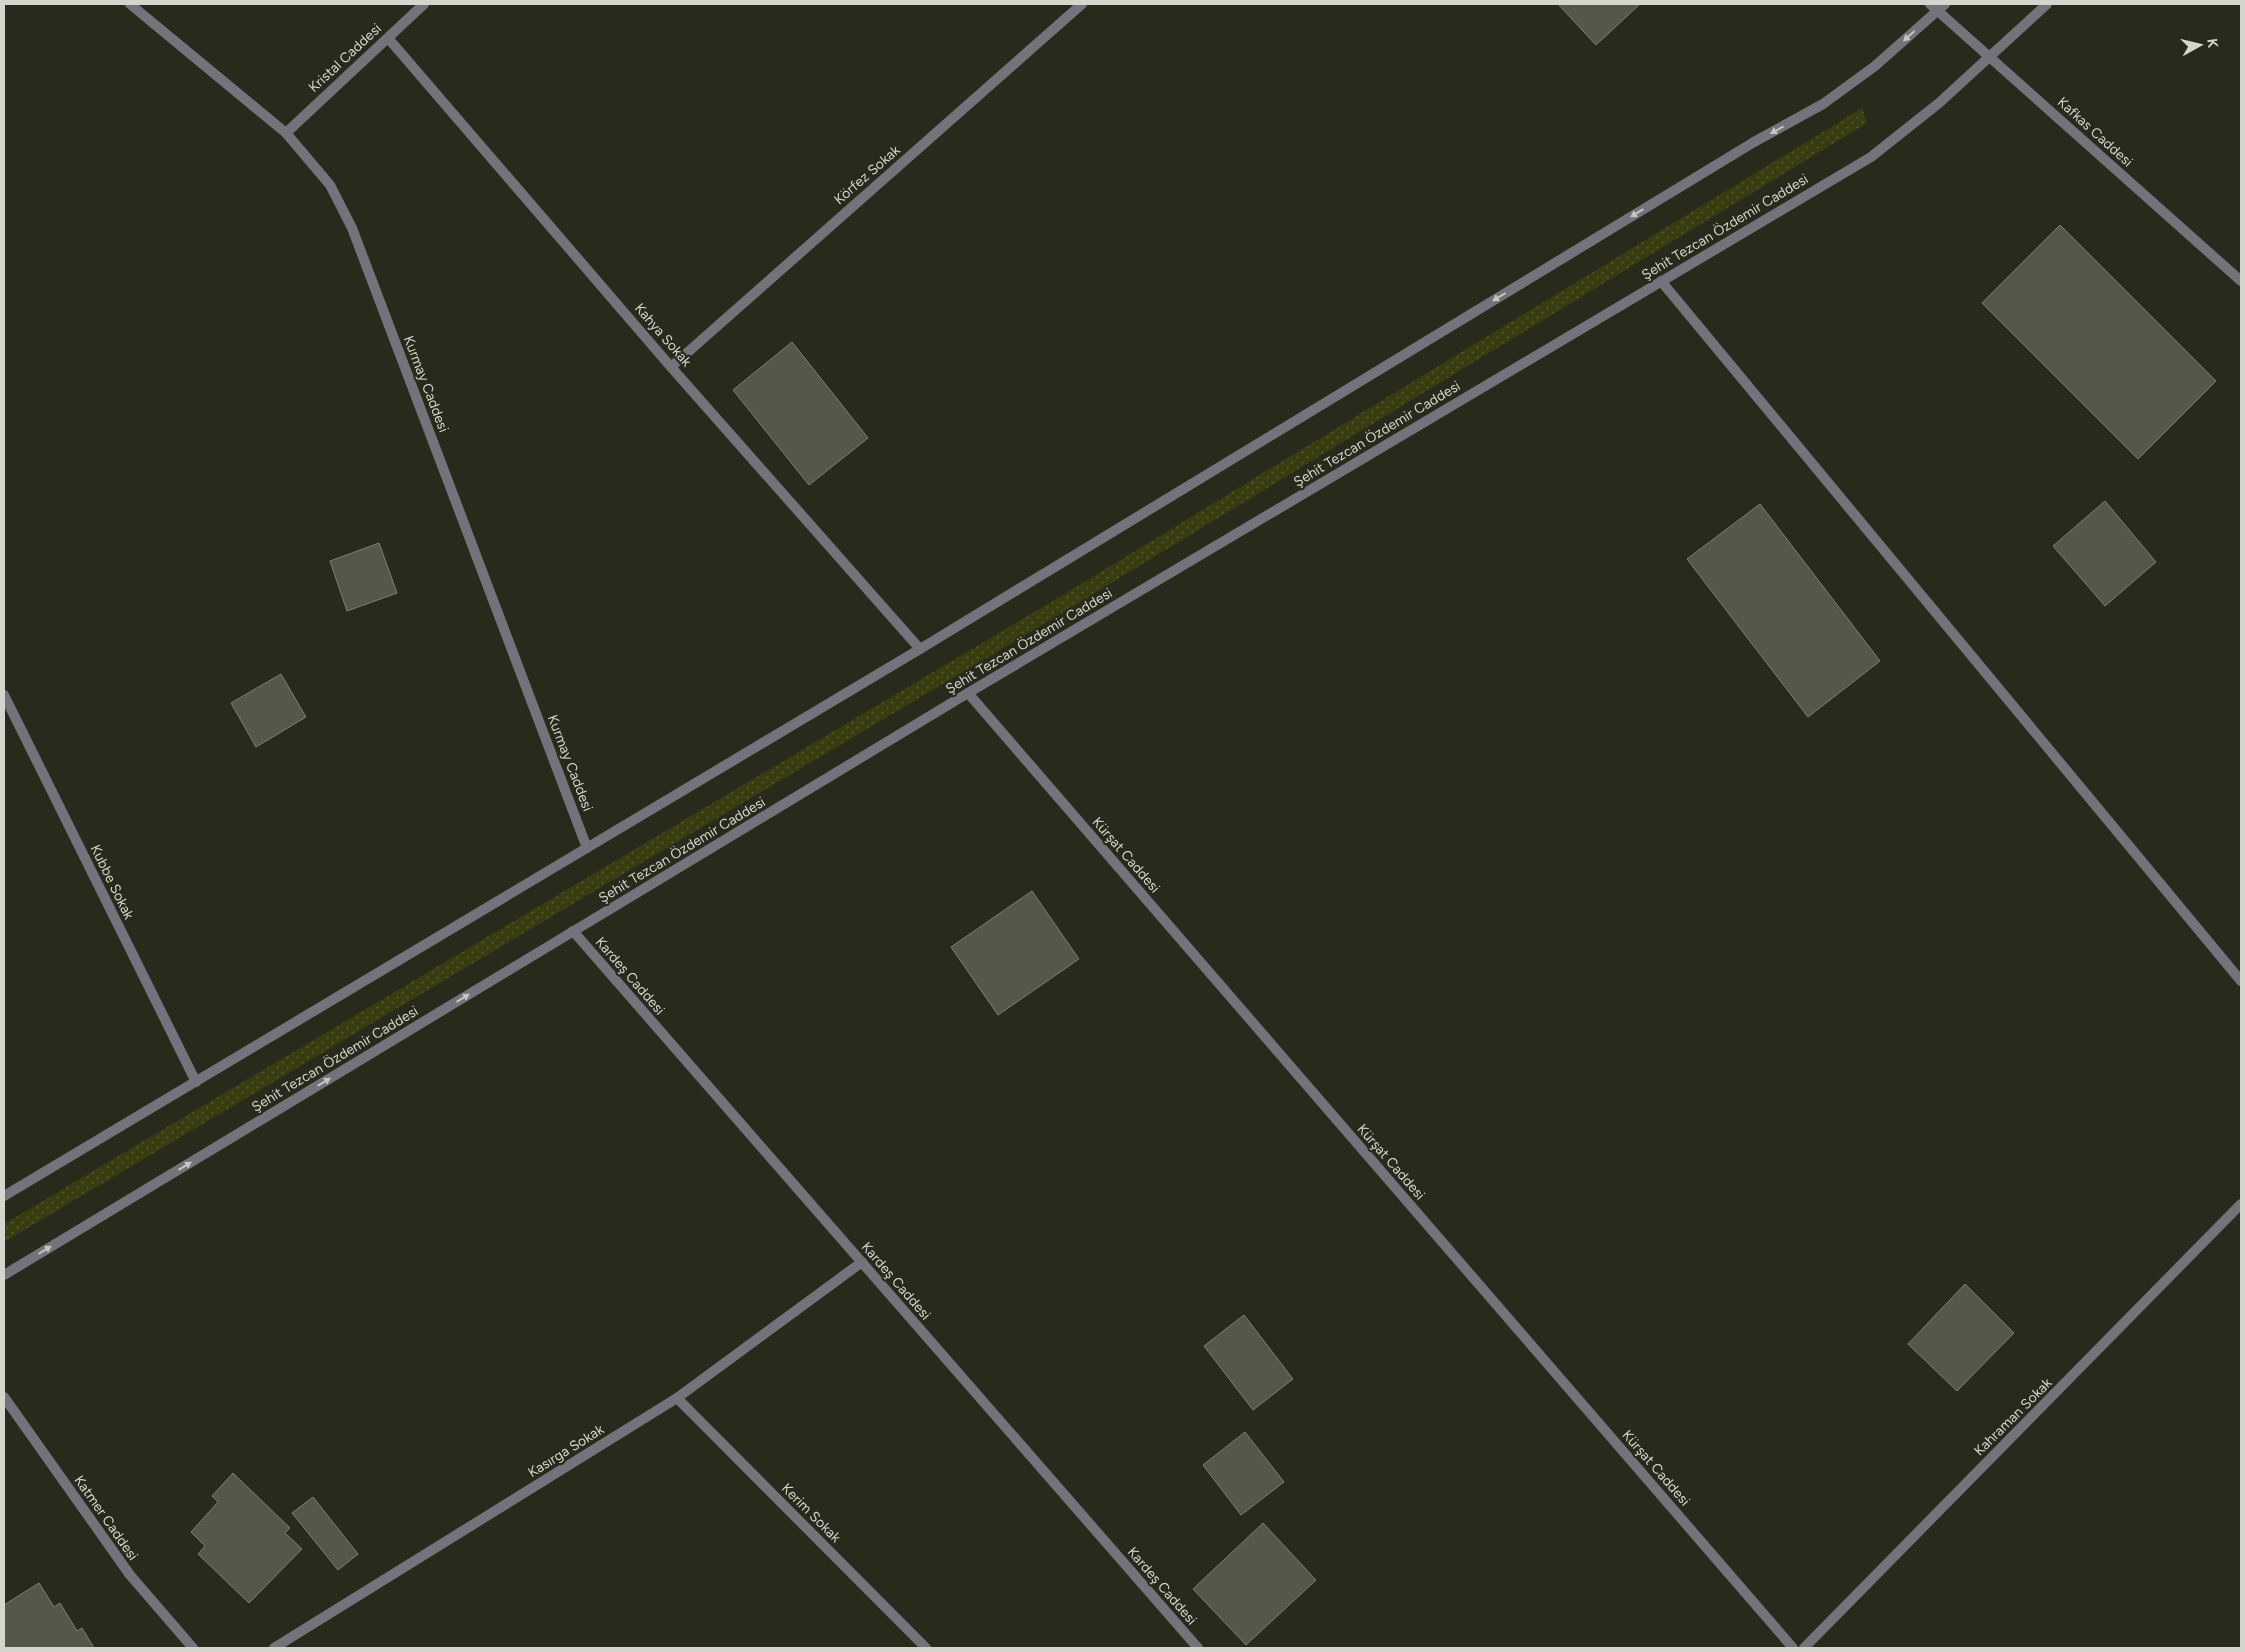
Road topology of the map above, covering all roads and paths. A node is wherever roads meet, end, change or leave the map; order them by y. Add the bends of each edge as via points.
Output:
1 (130, 4) edge
2 (424, 4) edge
3 (1082, 4) edge
4 (2047, 4) edge
5 (1938, 6) edge
6 (388, 38) junction
7 (1990, 57) junction
8 (286, 133) junction
9 (2241, 281) edge
10 (1662, 282) junction
11 (671, 366) junction
12 (920, 649) junction
13 (968, 693) junction
14 (4, 695) edge
15 (587, 848) junction
16 (574, 931) junction
17 (2241, 982) edge
18 (196, 1082) junction
19 (4, 1196) edge
20 (2241, 1204) edge
21 (862, 1262) junction
22 (4, 1275) edge
23 (4, 1397) edge
24 (677, 1398) junction
25 (193, 1648) edge
26 (274, 1648) edge
27 (926, 1648) edge
28 (1198, 1648) edge
29 (1793, 1648) edge
30 (1804, 1648) edge

1 - 8 street, Kurmay Caddesi
2 - 6 street, Kristal Caddesi
3 - 11 street, Körfez Sokak
4 - 7 street, Şehit Tezcan Özdemir Caddesi
5 - 7 street, Kafkas Caddesi
5 -> 12 street via 1875,66 1823,104 1754,142
6 - 8 street, Kristal Caddesi
6 - 11 street, Kahya Sokak
7 - 9 street, Kafkas Caddesi
7 - 10 street, Şehit Tezcan Özdemir Caddesi via 1871,157
8 - 15 street, Kurmay Caddesi via 330,185 352,228
10 - 13 street, Şehit Tezcan Özdemir Caddesi
10 - 17 street
11 - 12 street, Kahya Sokak
12 - 15 street
13 - 16 street, Şehit Tezcan Özdemir Caddesi
13 - 29 street, Kürşat Caddesi
14 - 18 street, Kubbe Sokak
15 - 18 street
16 - 21 street, Kardeş Caddesi
22 -> 16 street, Şehit Tezcan Özdemir Caddesi
18 - 19 street
20 - 30 street, Kahraman Sokak
21 - 24 street, Kasırga Sokak
21 - 28 street, Kardeş Caddesi
23 - 25 street, Katmer Caddesi via 130,1574
24 - 26 street, Kasırga Sokak
24 - 27 street, Kerim Sokak

